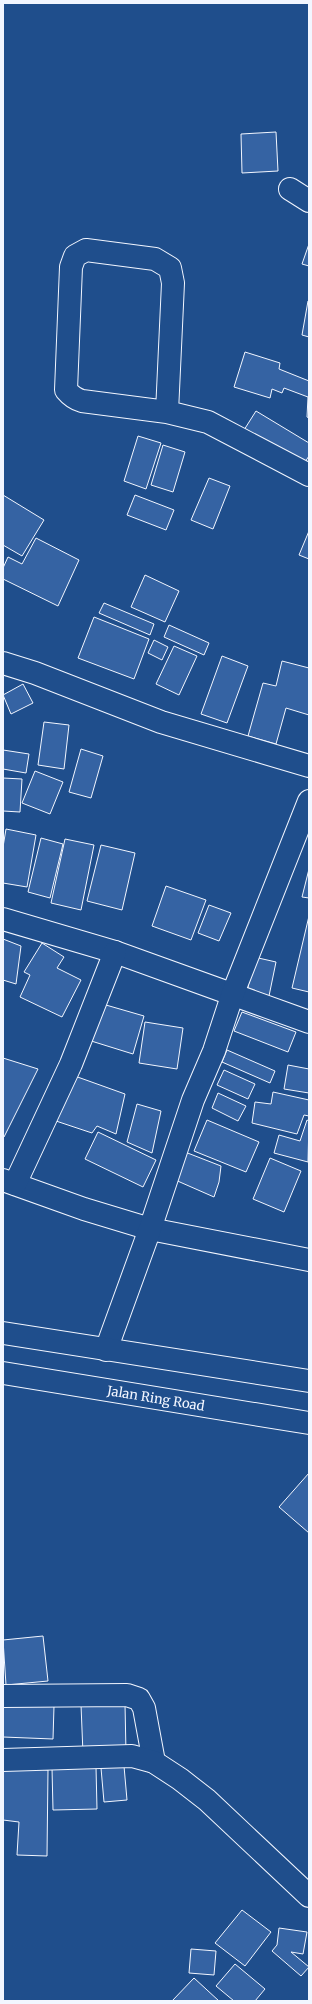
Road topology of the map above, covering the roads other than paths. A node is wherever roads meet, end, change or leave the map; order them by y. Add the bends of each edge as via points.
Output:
1 (290, 189) dead end
2 (309, 201) edge
3 (167, 412) junction
4 (309, 475) edge
5 (3, 663) edge
6 (309, 766) edge
7 (309, 800) edge
8 (3, 919) edge
9 (115, 952) junction
10 (233, 994) junction
11 (309, 1022) edge
12 (9, 1182) edge
13 (150, 1229) junction
14 (309, 1260) edge
15 (3, 1333) edge
16 (106, 1350) junction
17 (3, 1373) edge
18 (309, 1381) edge
19 (309, 1424) edge
20 (3, 1696) edge
21 (3, 1760) edge
22 (154, 1762) junction
23 (309, 1896) edge

1 - 2 main road
3 - 3 main road via 173,283 170,268 155,259 86,250 75,256 71,267 66,390 75,399
3 - 4 main road via 208,422
5 - 6 main road via 161,722
7 - 10 main road
8 - 9 main road
9 - 10 main road
9 - 12 main road via 71,1064
10 - 11 main road
10 - 13 main road via 214,1051 193,1100
12 - 13 main road
13 - 14 main road
13 - 16 main road
15 - 16 main road
16 - 18 main road
17 - 19 main road, Jalan Ring Road
20 - 22 main road via 127,1695 138,1699 144,1708
21 - 22 main road via 132,1756
22 - 23 main road via 207,1800

